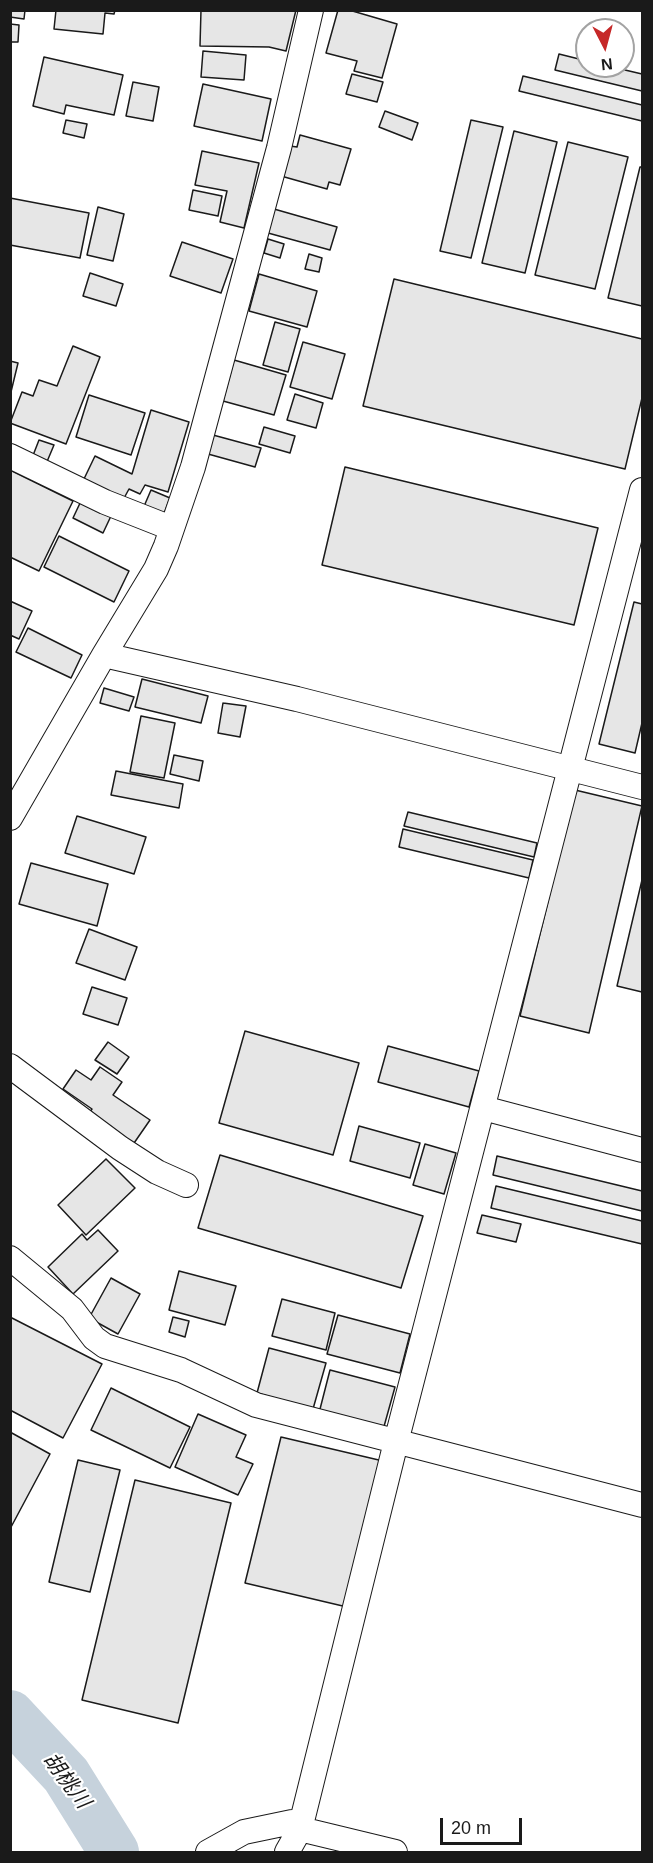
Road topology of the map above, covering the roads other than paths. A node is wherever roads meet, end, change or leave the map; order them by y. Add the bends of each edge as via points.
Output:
1 (311, 10) edge
2 (10, 456) edge
3 (642, 490) edge
4 (171, 528) junction
5 (104, 654) junction
6 (572, 769) junction
7 (642, 787) edge
8 (10, 818) edge
9 (10, 1066) edge
10 (483, 1108) junction
11 (642, 1150) edge
12 (186, 1185) dead end
13 (10, 1258) edge
14 (396, 1442) junction
15 (642, 1505) edge
16 (300, 1829) junction
17 (208, 1852) edge
18 (287, 1852) edge
19 (395, 1852) edge

1 - 4 street via 279,148 199,444
2 - 4 street via 105,502
3 - 6 street
4 - 5 street via 156,569
5 - 6 street
5 - 8 street
6 - 7 street
6 - 10 street
9 - 12 street via 120,1148
10 - 11 street
10 - 14 street
13 - 14 street via 72,1309 105,1346 181,1370 255,1405
14 - 15 street
14 - 16 street
16 - 17 street via 292,1822 244,1832
16 - 18 street
16 - 19 street

